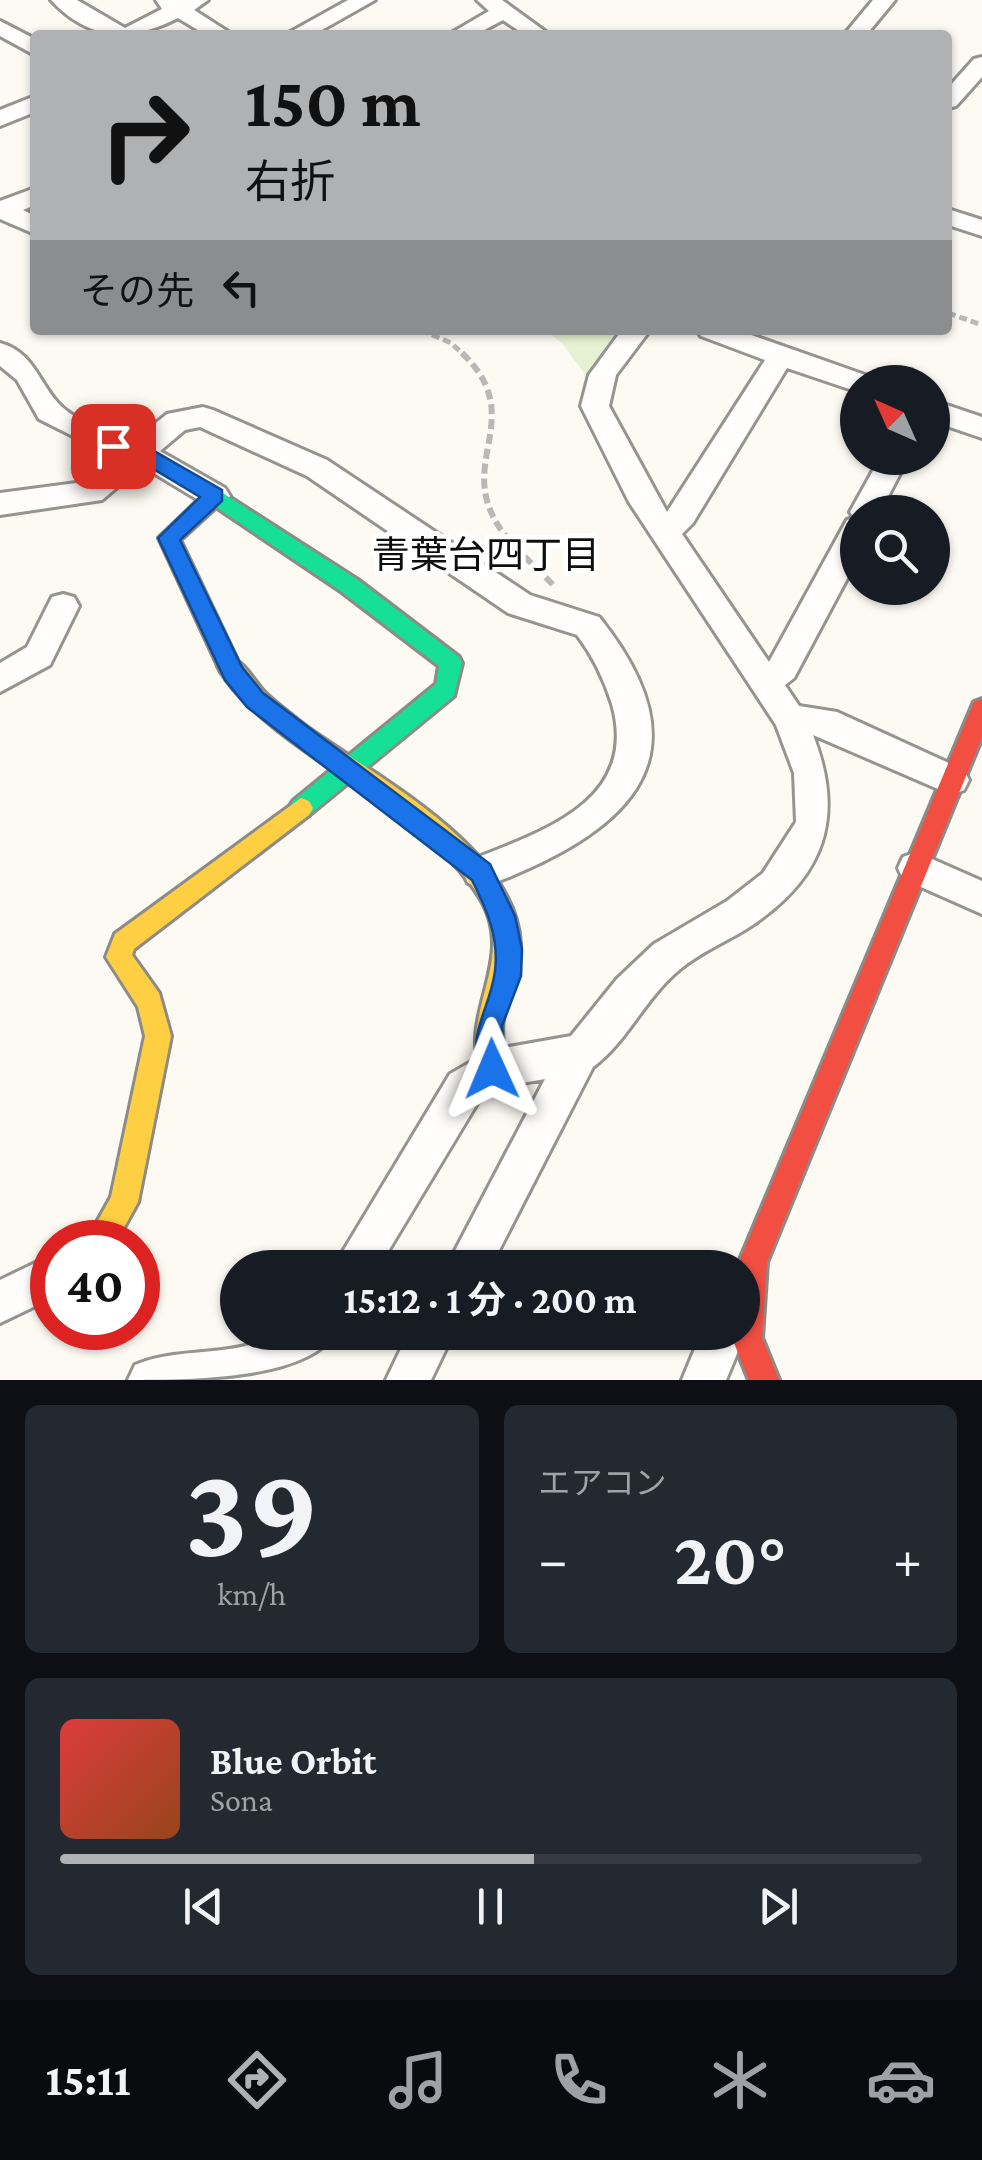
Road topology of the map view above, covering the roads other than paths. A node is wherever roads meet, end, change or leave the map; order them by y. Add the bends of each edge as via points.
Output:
1 (62, 0) edge
2 (364, 0) edge
3 (884, 0) edge
4 (179, 3) edge
5 (496, 6) edge
6 (113, 30) edge
7 (137, 30) edge
8 (215, 30) edge
9 (306, 30) edge
10 (465, 30) edge
11 (532, 30) edge
12 (860, 30) edge
13 (2, 31) edge
14 (30, 45) edge
15 (982, 64) edge
16 (952, 96) edge
17 (30, 104) edge
18 (0, 119) edge
19 (30, 198) edge
20 (1, 210) edge
21 (952, 218) edge
22 (30, 224) edge
23 (982, 228) edge
24 (633, 335) edge
25 (724, 335) edge
26 (0, 352) edge
27 (781, 356) junction
28 (840, 377) edge
29 (950, 416) edge
30 (982, 428) edge
31 (140, 452) junction
32 (215, 496) junction
33 (0, 504) edge
34 (665, 532) junction
35 (840, 562) edge
36 (63, 606) dead end
37 (0, 679) edge
38 (766, 682) junction
39 (982, 709) edge
40 (790, 718) junction
41 (352, 770) junction
42 (952, 780) junction
43 (916, 868) junction
44 (481, 872) junction
45 (982, 898) edge
46 (579, 1054) junction
47 (492, 1069) junction
48 (113, 1220) edge
49 (365, 1250) edge
50 (476, 1250) edge
51 (758, 1250) edge
52 (30, 1287) edge
53 (0, 1302) edge
54 (300, 1350) edge
55 (423, 1350) edge
56 (752, 1350) edge
57 (150, 1380) edge
58 (408, 1380) edge
59 (764, 1380) edge

1 - 6 street
2 - 9 street
3 - 12 street
4 - 7 street
4 - 8 street
5 - 10 street
5 - 11 street
13 - 14 street
15 - 16 street
17 - 18 street
19 - 20 street
20 - 22 street
21 - 23 street
24 - 34 street via 599,381 595,406 638,494
25 - 27 street
26 - 31 street via 27,374 49,412 113,446
27 - 28 street
27 - 34 street via 683,516
29 - 30 street
31 - 32 street
31 - 33 street via 92,492
31 - 44 street via 190,417 242,432 316,468 519,604 576,620 598,638 630,703 636,746 627,780 590,822
32 - 41 street via 169,538 233,673 255,700
32 - 41 street via 451,664 446,690
34 - 38 street
35 - 38 street via 783,669
36 - 37 street via 39,656
38 - 40 street
39 - 42 street
40 - 42 street via 825,722
40 - 46 street via 814,798 813,822 789,868 740,913 667,956
41 - 44 street
41 - 48 street via 124,942 119,957 150,1002 158,1036 124,1202
42 - 43 street
43 - 45 street
43 - 51 street
44 - 47 street via 503,916 509,949 508,976 489,1026
46 - 47 street
46 - 50 street
47 - 49 street via 453,1100
52 - 53 street
54 - 57 street via 272,1373
55 - 58 street
56 - 59 street

